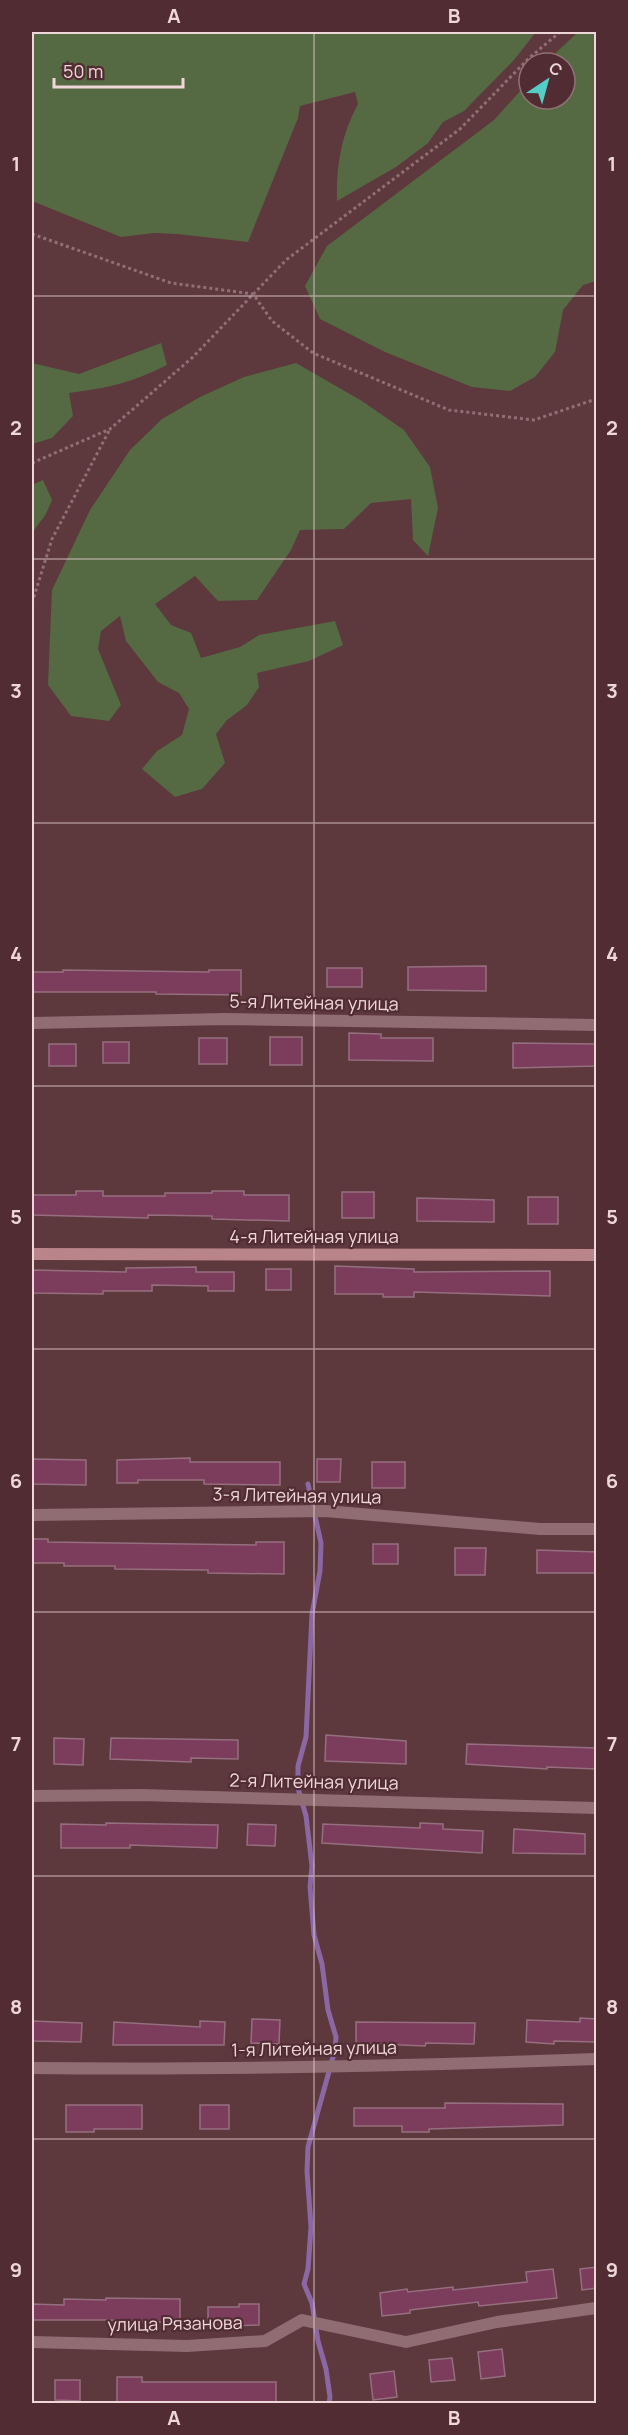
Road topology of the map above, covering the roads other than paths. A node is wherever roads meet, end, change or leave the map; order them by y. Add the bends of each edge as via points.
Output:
1 (32, 1023) edge
2 (597, 1025) edge
3 (32, 1254) edge
4 (597, 1255) edge
5 (32, 1515) edge
6 (597, 1529) edge
7 (32, 1796) edge
8 (597, 1808) edge
9 (597, 2059) edge
10 (32, 2068) edge
11 (597, 2308) edge
12 (32, 2342) edge

1 - 2 street, 5-я Литейная улица via 225,1018
3 - 4 street, 4-я Литейная улица
5 - 6 street, 3-я Литейная улица via 325,1511 540,1529
7 - 8 street, 2-я Литейная улица via 140,1795
9 - 10 street, 1-я Литейная улица via 426,2065
11 - 12 street, улица Рязанова via 497,2322 406,2342 302,2320 266,2341 187,2346

